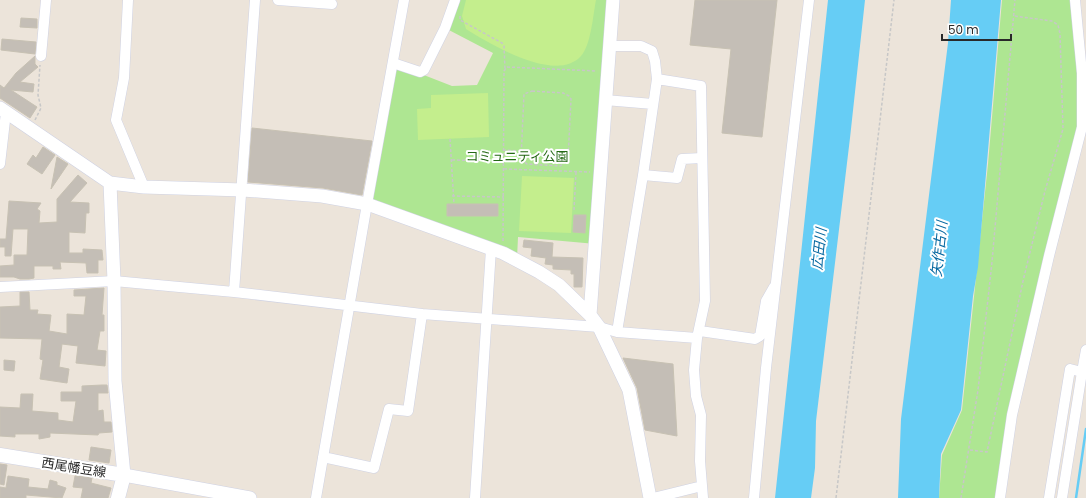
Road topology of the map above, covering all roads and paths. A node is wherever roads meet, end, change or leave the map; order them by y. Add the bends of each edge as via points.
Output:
1 (46, 0) edge
2 (128, 0) edge
3 (255, 0) edge
4 (278, 0) edge
5 (404, 0) edge
6 (455, 0) edge
7 (613, 0) edge
8 (809, 0) edge
9 (894, 0) edge
10 (1015, 0) edge
11 (1072, 0) edge
12 (1075, 0) edge
13 (1082, 0) edge
14 (332, 4) dead end
15 (460, 13) dead end
16 (1076, 13) junction
17 (1014, 16) junction
18 (609, 46) junction
19 (41, 56) joint
20 (393, 63) junction
21 (505, 69) junction
22 (596, 70) dead end
23 (657, 79) junction
24 (605, 100) junction
25 (653, 104) junction
26 (3, 110) edge
27 (30, 128) junction
28 (450, 139) dead end
29 (1, 144) edge
30 (503, 150) junction
31 (521, 151) junction
32 (702, 158) junction
33 (452, 160) junction
34 (503, 161) junction
35 (0, 164) edge
36 (503, 169) junction
37 (576, 172) junction
38 (590, 172) dead end
39 (643, 175) junction
40 (110, 183) junction
41 (144, 187) junction
42 (243, 190) junction
43 (452, 196) junction
44 (504, 197) junction
45 (367, 204) junction
46 (454, 204) dead end
47 (574, 210) dead end
48 (497, 251) junction
49 (114, 281) junction
50 (776, 284) junction
51 (0, 287) edge
52 (234, 292) junction
53 (349, 306) junction
54 (422, 314) junction
55 (590, 315) junction
56 (486, 318) junction
57 (599, 327) junction
58 (617, 332) junction
59 (699, 334) junction
60 (1086, 350) edge
61 (1084, 373) edge
62 (970, 450) junction
63 (0, 455) edge
64 (323, 457) junction
65 (124, 475) junction
66 (702, 486) junction
67 (118, 498) edge
68 (250, 498) edge
69 (316, 498) edge
70 (475, 498) edge
71 (652, 498) edge
72 (703, 498) edge
73 (754, 498) edge
74 (836, 498) edge
75 (961, 498) edge
76 (1000, 498) edge
77 (1049, 498) edge
78 (1062, 498) edge

1 - 19 street
2 - 41 street via 124,78 116,120
3 - 42 street
4 - 14 street
5 - 20 street
6 - 20 street via 445,28 424,70 420,72
7 - 18 street
8 - 50 street
9 - 74 path
10 - 17 path
11 - 16 street
12 - 16 street
13 - 16 street via 1081,8
15 - 21 path via 460,20 502,43
16 - 76 street via 1082,73 1082,127 1012,415
17 - 62 path via 992,262
17 - 62 path via 1052,21 1058,25 1063,129 1023,281 987,452
18 - 23 street via 641,46 652,51
18 - 24 street
19 - 27 path via 38,94 41,108
20 - 45 street
21 - 22 path via 507,67
21 - 30 path
23 - 25 street
23 - 32 street via 701,86
24 - 25 street
24 - 55 street
25 - 39 street
26 - 27 street
26 - 29 street
27 - 40 street
28 - 33 path
29 - 35 street
30 - 31 path
30 - 34 path
31 - 31 path via 524,94 532,91 563,93 570,96 568,160 565,164 527,164 521,158
32 - 39 street via 682,159 677,178
32 - 59 street via 705,301
33 - 34 path
33 - 43 path
34 - 36 path
36 - 37 path
36 - 44 path
37 - 38 path
37 - 47 path
39 - 58 street
40 - 41 street
40 - 49 street
41 - 42 street
42 - 45 street via 322,196
42 - 52 street
43 - 44 path
43 - 46 path
44 - 48 path
45 - 48 street
45 - 53 street
48 - 55 street via 559,285
48 - 56 street
49 - 51 street
49 - 52 street
49 - 65 street via 115,381
50 - 59 street via 766,300 760,336 755,339
50 - 73 street
52 - 53 street
53 - 54 street
53 - 64 street
54 - 56 street
54 - 64 street via 408,411 389,409 374,468
55 - 57 street
56 - 57 street
56 - 70 street
57 - 58 street
57 - 71 street via 628,390
58 - 59 street
59 - 66 street via 694,370 696,396 701,414
60 - 61 street
61 - 77 street via 1070,369
61 - 78 street
62 - 75 path
63 - 65 main road, 西尾幡豆線
64 - 69 street
65 - 67 main road, 西尾幡豆線
65 - 68 street
66 - 71 street
66 - 72 street

